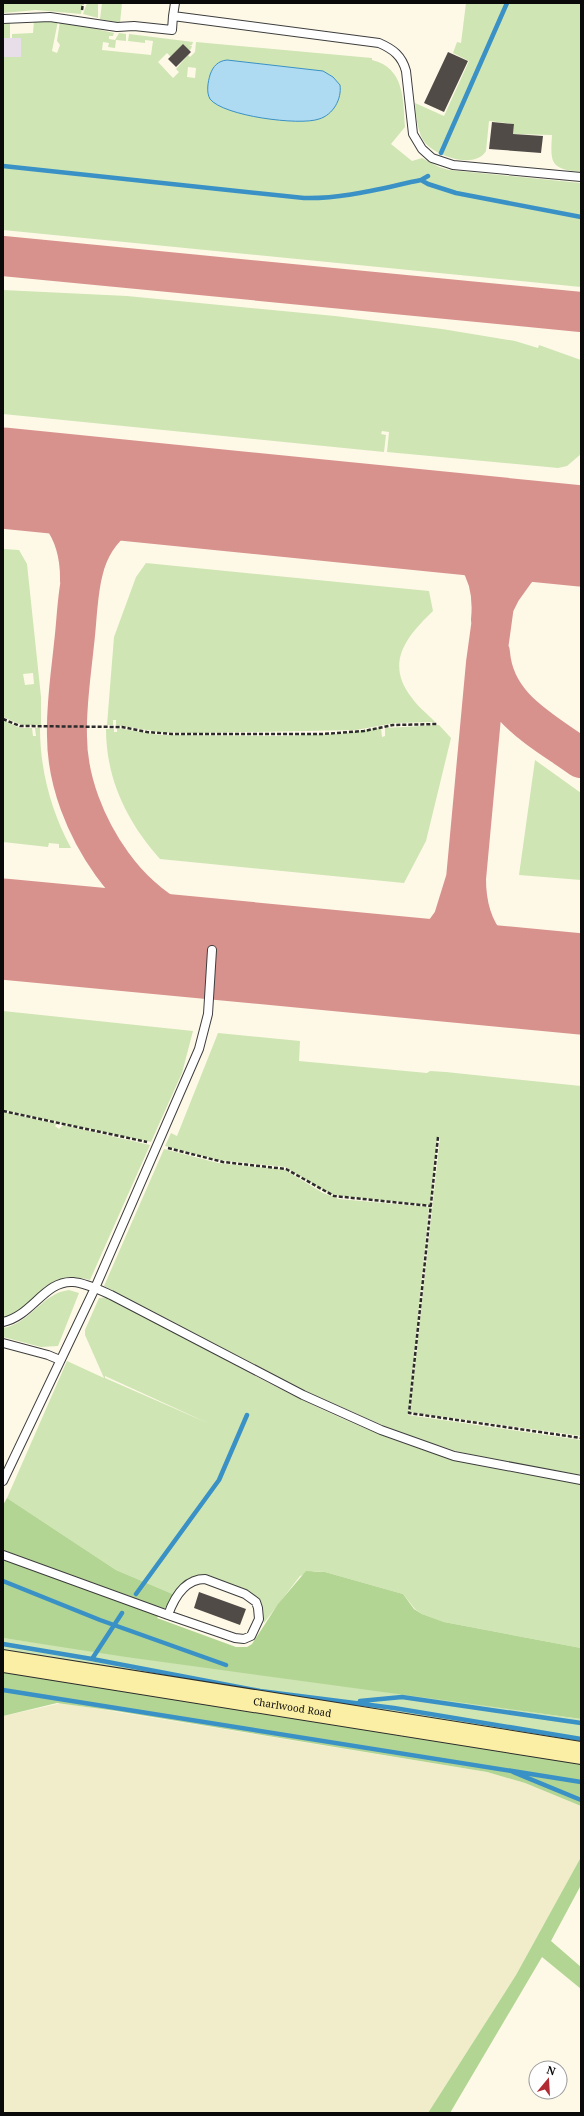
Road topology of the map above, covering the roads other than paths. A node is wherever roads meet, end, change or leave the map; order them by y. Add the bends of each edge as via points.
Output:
1 (175, 3) edge
2 (173, 16) junction
3 (3, 19) edge
4 (581, 177) edge
5 (212, 950) dead end
6 (95, 1288) junction
7 (3, 1322) edge
8 (3, 1343) edge
9 (60, 1360) junction
10 (581, 1480) edge
11 (3, 1481) edge
12 (3, 1555) edge
13 (168, 1615) junction
14 (3, 1661) edge
15 (581, 1753) edge

1 - 2 lane
2 - 3 lane via 171,34 134,26 117,27 50,17
2 - 4 lane via 379,43 396,53 403,63 413,134 429,156 453,165
5 - 6 lane via 210,1004 204,1034
6 - 7 lane via 72,1282 56,1285 25,1312
6 - 9 lane
6 - 10 lane via 309,1398 381,1430 454,1456
8 - 9 lane
9 - 11 lane
12 - 13 lane
13 - 13 lane via 186,1585 200,1579 251,1597 257,1605 259,1615 254,1632 249,1637 241,1639
14 - 15 street, Charlwood Road

